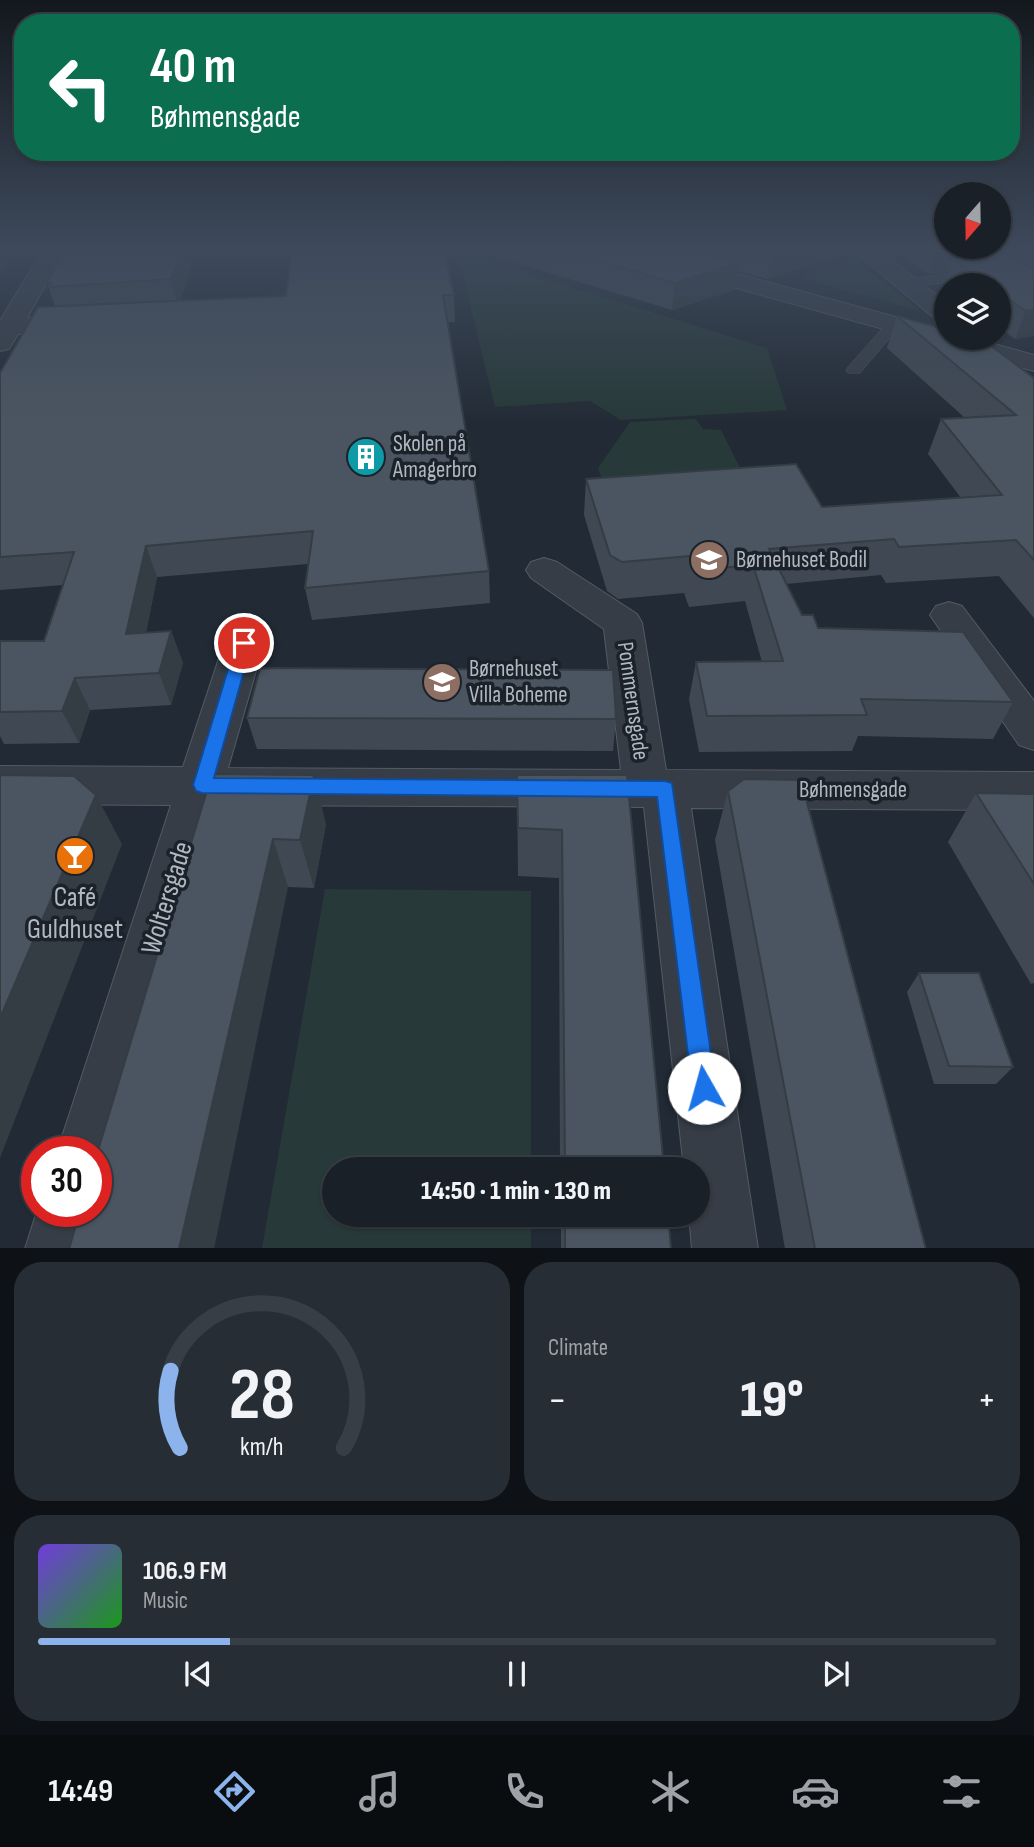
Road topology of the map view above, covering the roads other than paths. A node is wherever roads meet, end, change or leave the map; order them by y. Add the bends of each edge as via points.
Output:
1 (20, 308) edge
2 (833, 308) edge
3 (106, 321) edge
4 (893, 325) junction
5 (934, 334) edge
6 (5, 335) edge
7 (996, 350) edge
8 (1034, 363) edge
9 (853, 370) dead end
10 (544, 570) dead end
11 (949, 615) dead end
12 (244, 643) dead end
13 (1034, 733) edge
14 (0, 785) edge
15 (202, 785) junction
16 (656, 789) junction
17 (1034, 791) edge
18 (92, 1136) edge
19 (64, 1227) edge
20 (57, 1248) edge
21 (725, 1248) edge

1 - 6 street
2 - 4 street
3 - 6 street
4 - 5 street
4 - 9 lane
7 - 8 street
10 - 16 street, Pommernsgade via 623,624
11 - 13 street
12 - 15 street, Woltersgade
14 - 15 street, Bøhmensgade
15 - 16 street, Bøhmensgade
15 - 18 street, Woltersgade
16 - 17 street, Bøhmensgade
16 - 21 street, Pommernsgade
19 - 20 street

